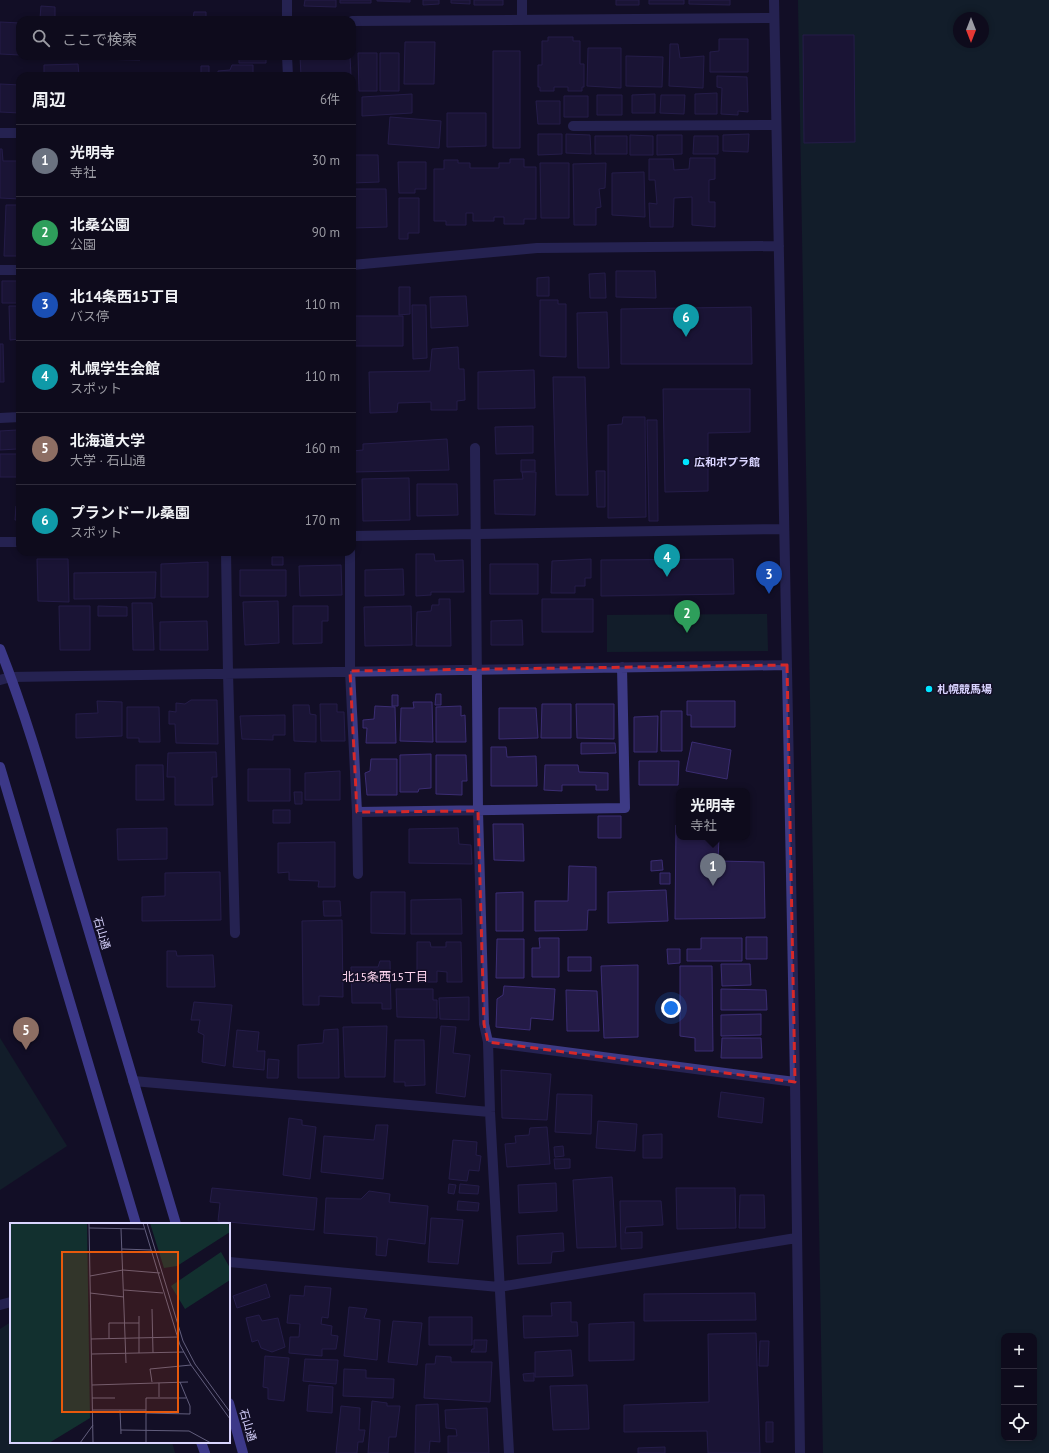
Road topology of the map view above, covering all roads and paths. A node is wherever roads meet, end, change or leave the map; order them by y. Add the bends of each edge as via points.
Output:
1 (287, 0) edge
2 (522, 0) edge
3 (774, 0) edge
4 (287, 16) edge
5 (774, 18) junction
6 (522, 20) junction
7 (356, 21) edge
8 (287, 60) edge
9 (288, 72) edge
10 (776, 125) junction
11 (573, 126) dead end
12 (0, 133) edge
13 (16, 133) edge
14 (778, 246) junction
15 (356, 265) edge
16 (0, 270) edge
17 (16, 270) edge
18 (16, 417) edge
19 (0, 418) edge
20 (475, 448) dead end
21 (784, 529) junction
22 (475, 534) junction
23 (356, 536) edge
24 (0, 542) edge
25 (16, 542) edge
26 (226, 556) edge
27 (350, 556) edge
28 (0, 650) edge
29 (787, 665) junction
30 (622, 667) junction
31 (477, 669) junction
32 (350, 671) junction
33 (228, 673) junction
34 (11, 677) junction
35 (0, 680) edge
36 (0, 767) edge
37 (478, 811) junction
38 (357, 812) junction
39 (358, 874) dead end
40 (235, 933) dead end
41 (488, 1042) junction
42 (133, 1081) junction
43 (795, 1082) junction
44 (490, 1112) junction
45 (136, 1223) edge
46 (176, 1223) edge
47 (796, 1238) junction
48 (230, 1262) edge
49 (499, 1287) junction
50 (10, 1302) edge
51 (0, 1305) edge
52 (230, 1406) edge
53 (201, 1443) edge
54 (205, 1453) edge
55 (244, 1453) edge
56 (509, 1453) edge
57 (800, 1453) edge

1 - 4 street
2 - 6 street
3 - 5 street
5 - 6 street
5 - 10 street
6 - 7 street
8 - 9 street
10 - 11 street
10 - 14 street
12 - 13 street
14 - 15 street via 537,248
14 - 21 street
16 - 17 street
18 - 19 street
20 - 22 street
21 - 22 street
21 - 29 street
22 - 23 street
22 - 31 street
24 - 25 street
26 - 33 street
27 - 32 street
28 - 34 main road, 石山通
29 - 30 street
29 - 43 street
30 - 31 street
30 - 37 street via 625,808
31 - 32 street
31 - 37 street
32 - 33 street
32 - 38 street
33 - 34 street
33 - 40 street
34 - 35 street
34 - 42 main road, 石山通
36 - 45 main road
37 - 38 street
37 - 41 street via 484,1024
38 - 39 street
41 - 43 street
41 - 44 street
42 - 44 street
42 - 46 main road, 石山通
43 - 47 street
44 - 49 street
47 - 49 street
47 - 57 street
48 - 49 street
49 - 56 street
50 - 51 street
52 - 55 main road, 石山通
53 - 54 main road

